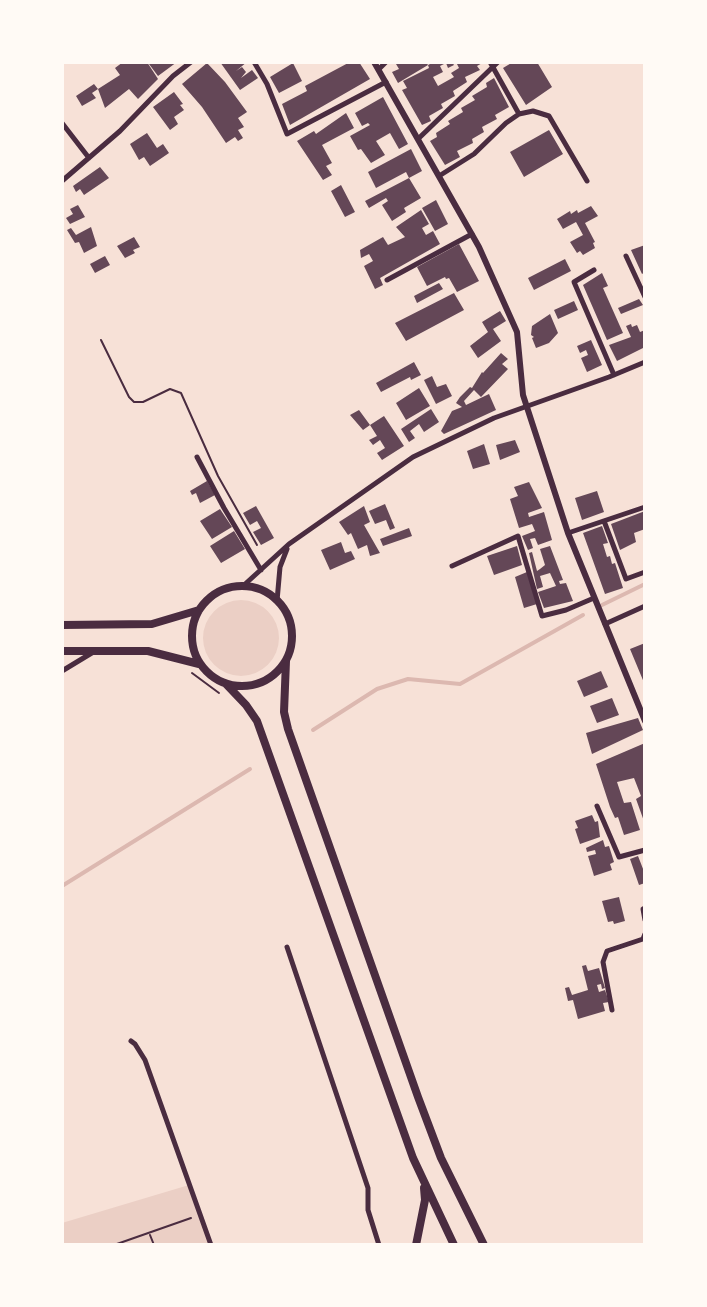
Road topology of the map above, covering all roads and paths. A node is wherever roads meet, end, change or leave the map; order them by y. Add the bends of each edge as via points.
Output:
1 (191, 62) edge
2 (254, 62) edge
3 (386, 62) edge
4 (493, 63) edge
5 (376, 65) edge
6 (386, 82) junction
7 (519, 114) junction
8 (62, 123) edge
9 (418, 139) junction
10 (89, 158) junction
11 (439, 176) junction
12 (62, 181) edge
13 (587, 181) dead end
14 (472, 234) junction
15 (626, 256) dead end
16 (594, 270) dead end
17 (387, 280) dead end
18 (645, 297) edge
19 (101, 340) dead end
20 (645, 362) edge
21 (614, 375) junction
22 (527, 407) junction
23 (197, 457) dead end
24 (645, 507) edge
25 (604, 521) junction
26 (568, 533) junction
27 (289, 544) junction
28 (268, 563) junction
29 (452, 566) dead end
30 (261, 570) junction
31 (645, 572) edge
32 (243, 586) junction
33 (594, 598) junction
34 (277, 601) junction
35 (645, 606) edge
36 (199, 610) junction
37 (605, 624) junction
38 (62, 625) edge
39 (96, 650) junction
40 (62, 651) edge
41 (286, 661) junction
42 (199, 664) junction
43 (184, 669) dead end
44 (62, 671) edge
45 (226, 684) junction
46 (225, 697) dead end
47 (645, 721) edge
48 (597, 806) dead end
49 (645, 850) edge
50 (645, 908) edge
51 (645, 920) edge
52 (645, 934) edge
53 (287, 947) dead end
54 (612, 1010) dead end
55 (131, 1041) dead end
56 (422, 1179) junction
57 (200, 1214) junction
58 (149, 1232) junction
59 (114, 1245) edge
60 (154, 1245) edge
61 (211, 1245) edge
62 (379, 1245) edge
63 (416, 1245) edge
64 (454, 1245) edge
65 (484, 1245) edge

1 - 10 street
2 - 6 street via 287,134
3 - 5 street
4 - 7 street
4 - 9 street
5 - 6 street
6 - 9 street
7 - 11 street via 474,154
7 - 13 street via 549,116
8 - 10 street
9 - 11 street
10 - 12 street
11 - 14 street
14 - 17 street
14 - 22 street via 517,332
15 - 18 street
16 - 21 street via 574,282
19 - 28 path via 134,402 170,389 181,393 218,476
20 - 21 street
21 - 22 street
22 - 26 street
22 - 27 street via 413,457
23 - 30 street
24 - 25 street
25 - 26 street
25 - 31 street via 626,579
26 - 33 street
27 - 28 street
27 - 34 street via 280,567
28 - 30 street
29 - 33 street via 518,536 542,616
30 - 32 street
32 - 34 main road via 262,590
32 - 36 main road via 210,597
33 - 37 street
34 - 41 main road via 292,635
35 - 37 street
36 - 38 main road via 152,624
36 - 42 main road via 192,628
37 - 47 street
39 - 40 main road
39 - 42 main road via 148,651
39 - 44 street
41 - 45 main road via 260,683
41 - 65 main road via 288,729 422,1109
42 - 45 main road
43 - 46 path
45 - 56 main road via 257,721
48 - 49 street via 619,857
50 - 51 street
52 - 54 street via 607,951 603,962
53 - 62 street via 368,1188 368,1210
55 - 57 street via 145,1060
56 - 63 main road via 425,1200
56 - 64 main road
57 - 58 path
57 - 61 street
58 - 59 path
58 - 60 path

